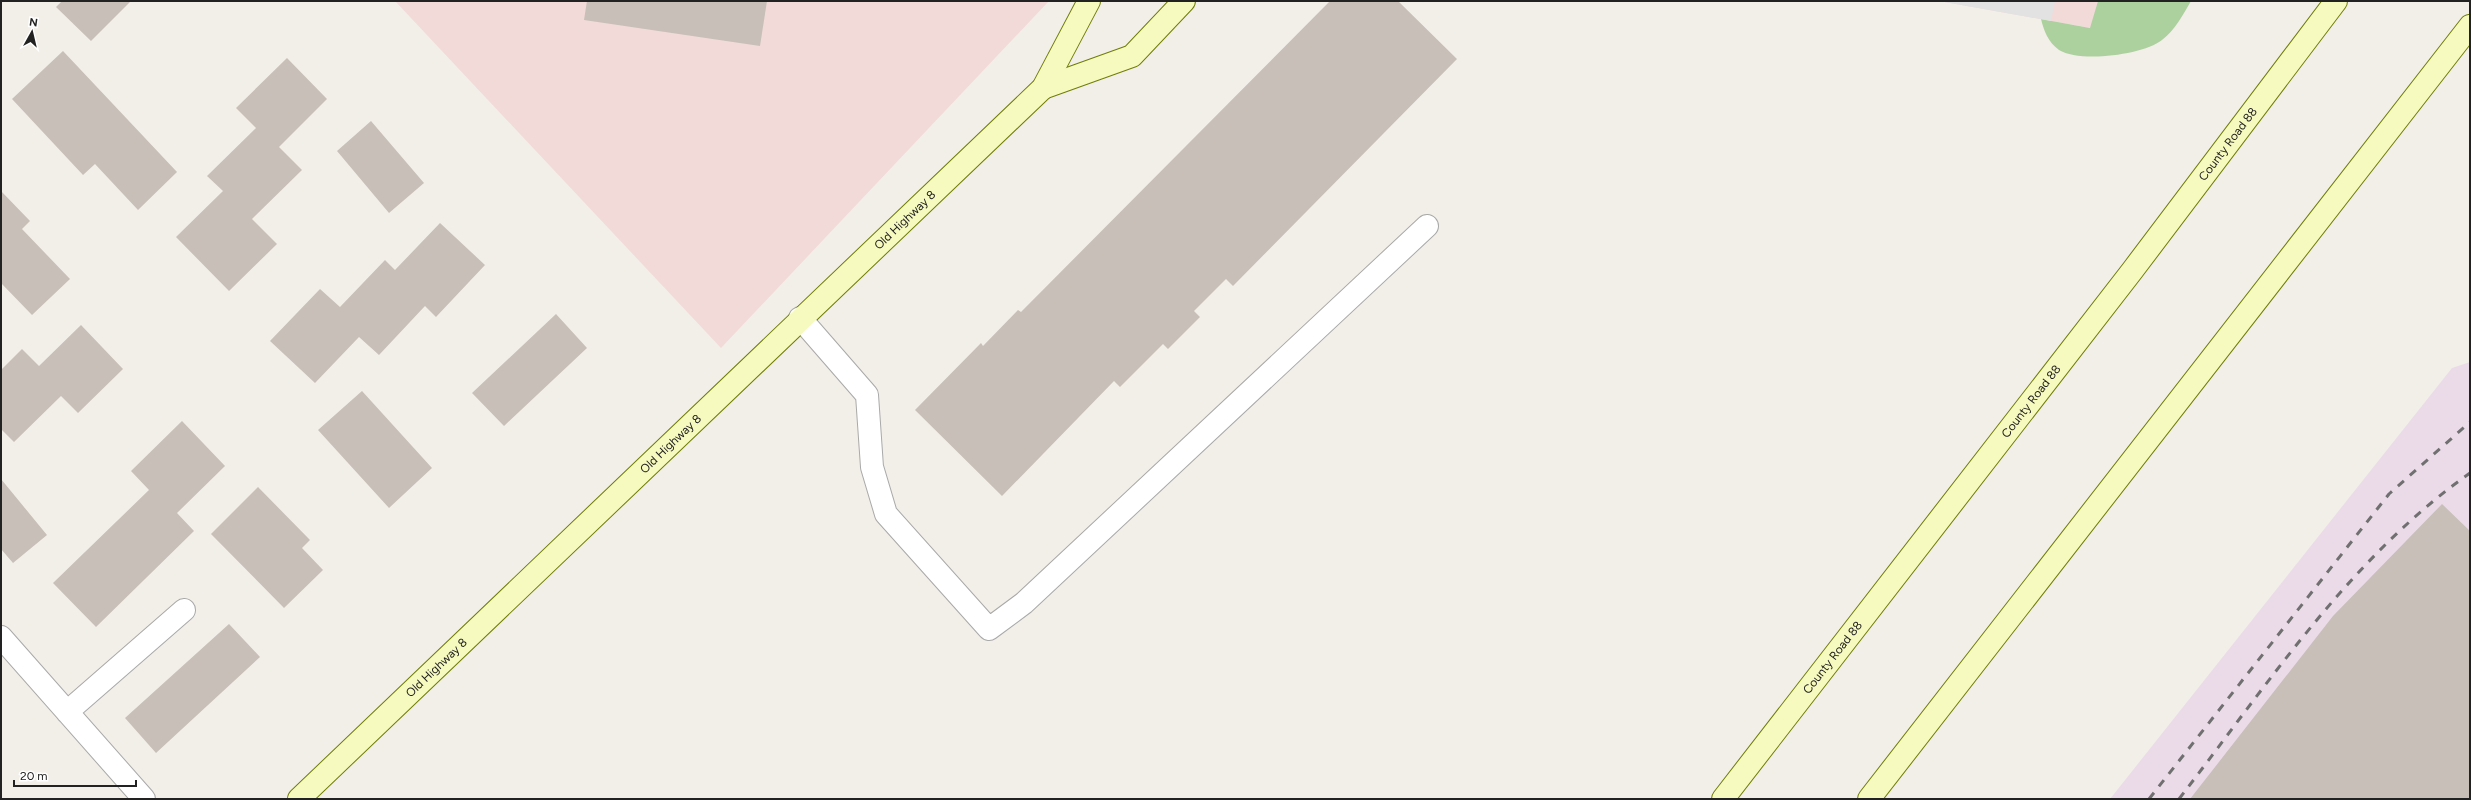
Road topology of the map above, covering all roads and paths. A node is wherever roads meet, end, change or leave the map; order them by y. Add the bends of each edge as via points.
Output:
1 (1089, 1) edge
2 (1184, 1) edge
3 (2336, 1) edge
4 (2470, 26) edge
5 (1043, 88) junction
6 (1427, 226) dead end
7 (800, 318) junction
8 (184, 610) dead end
9 (1, 637) edge
10 (67, 712) junction
11 (144, 799) edge
12 (298, 799) edge
13 (1723, 799) edge
14 (1869, 799) edge

1 - 5 main road, Old Highway 8
2 - 5 main road, Old Highway 8 via 1132,56
3 - 13 main road, County Road 88 via 2132,271
4 - 14 main road
5 - 7 main road, Old Highway 8
6 - 7 lane via 1029,598 989,629 886,514 872,467 867,395
7 - 12 main road, Old Highway 8
8 - 10 lane
9 - 10 lane
10 - 11 lane

